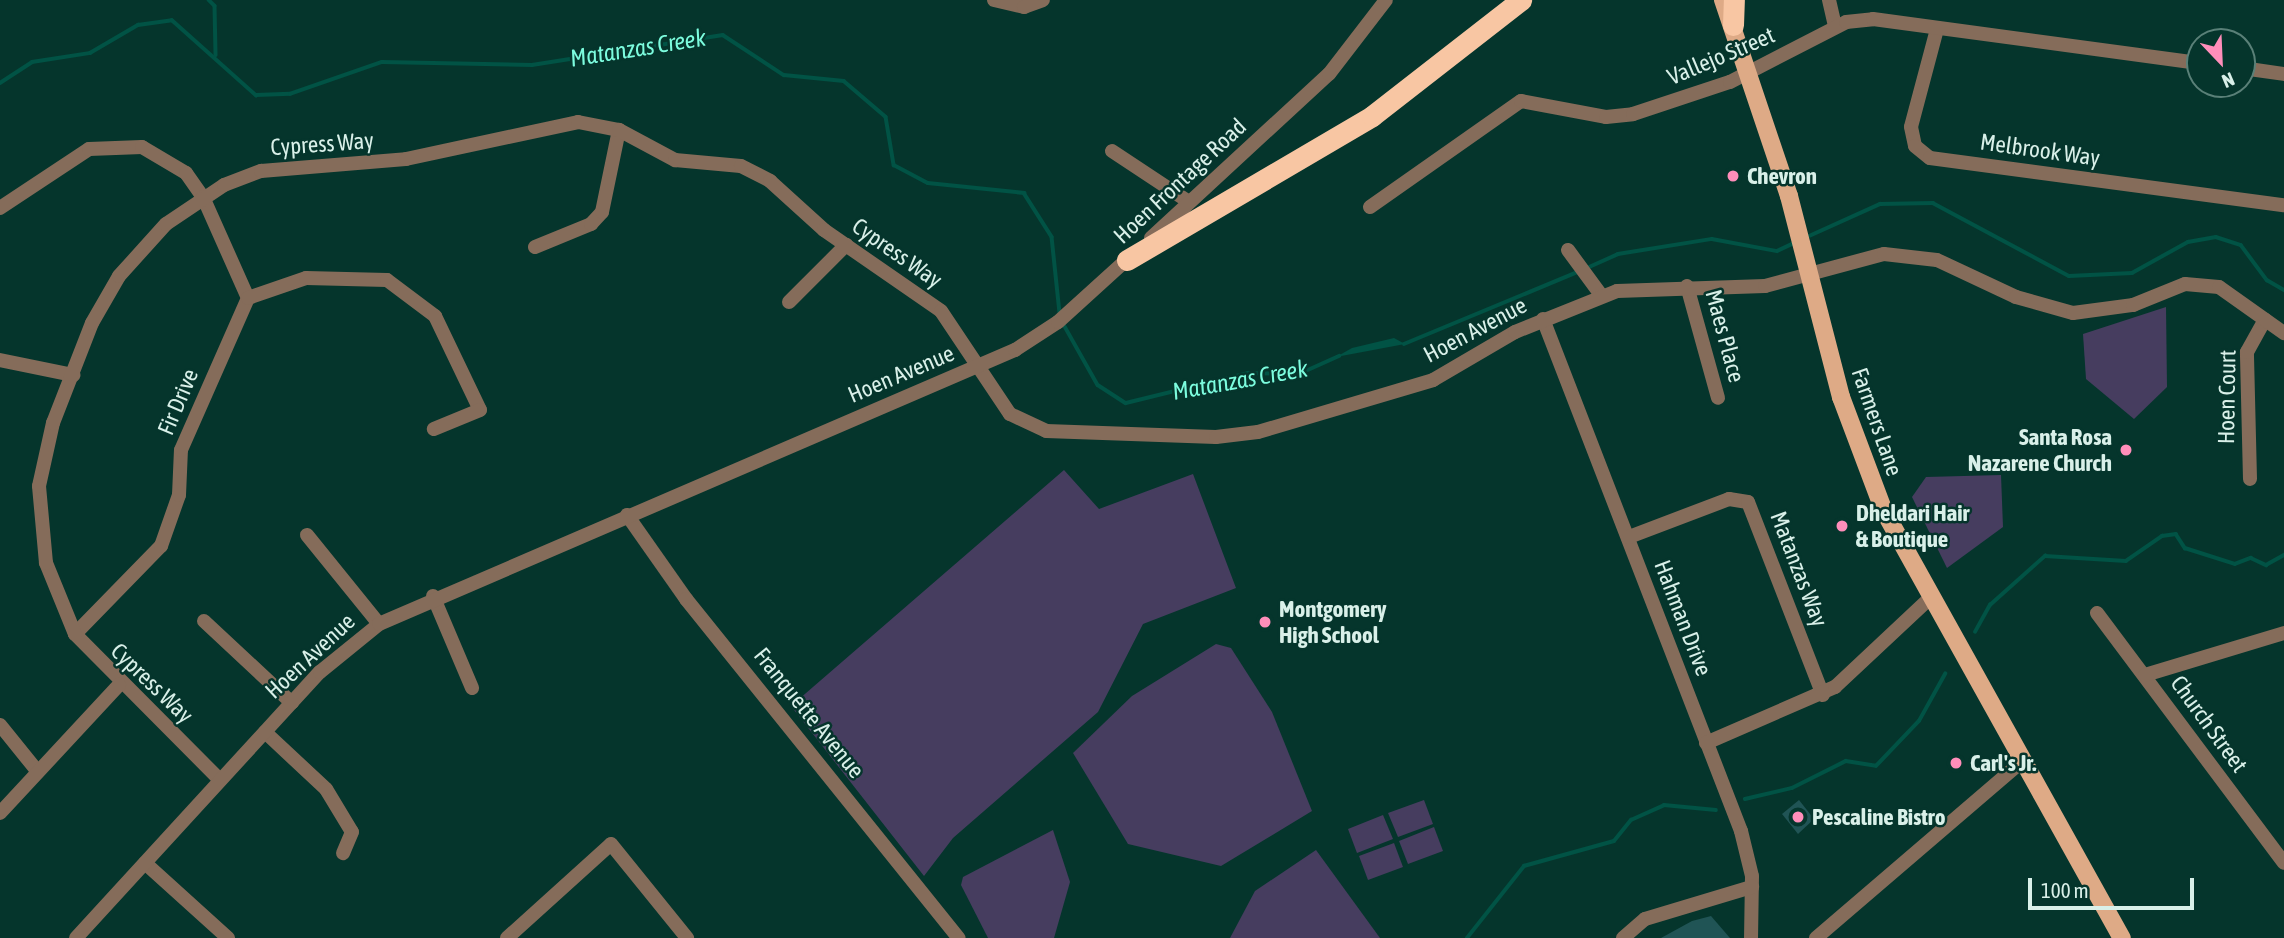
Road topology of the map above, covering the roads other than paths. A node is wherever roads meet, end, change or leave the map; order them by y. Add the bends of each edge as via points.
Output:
1 (994, 0) edge
2 (1043, 0) edge
3 (1386, 0) edge
4 (1521, 0) edge
5 (1723, 0) edge
6 (1734, 0) edge
7 (1829, 0) edge
8 (1733, 25) junction
9 (1835, 25) junction
10 (1937, 30) junction
11 (2186, 61) edge
12 (2256, 70) edge
13 (1749, 73) junction
14 (2284, 74) edge
15 (619, 130) junction
16 (1112, 151) dead end
17 (203, 197) junction
18 (1189, 202) junction
19 (2284, 205) edge
20 (1370, 207) dead end
21 (0, 208) edge
22 (846, 245) junction
23 (535, 247) dead end
24 (1572, 253) dead end
25 (1127, 260) junction
26 (1809, 277) junction
27 (1687, 286) junction
28 (1601, 295) junction
29 (248, 298) junction
30 (789, 302) dead end
31 (1543, 319) junction
32 (2265, 320) junction
33 (2284, 333) edge
34 (0, 360) edge
35 (979, 365) junction
36 (72, 375) junction
37 (1718, 398) dead end
38 (434, 429) dead end
39 (2250, 479) dead end
40 (627, 515) junction
41 (307, 535) dead end
42 (1629, 537) junction
43 (433, 596) junction
44 (1928, 600) junction
45 (2097, 613) dead end
46 (204, 621) dead end
47 (379, 624) junction
48 (2284, 633) edge
49 (75, 635) junction
50 (2146, 675) junction
51 (119, 685) junction
52 (472, 688) dead end
53 (1823, 695) junction
54 (292, 703) junction
55 (0, 725) edge
56 (265, 732) junction
57 (1706, 743) junction
58 (2021, 762) junction
59 (38, 772) junction
60 (220, 780) junction
61 (0, 813) edge
62 (343, 853) dead end
63 (145, 863) junction
64 (2284, 863) edge
65 (1752, 887) junction
66 (515, 936) edge
67 (76, 938) edge
68 (228, 938) edge
69 (687, 938) edge
70 (959, 938) edge
71 (1623, 938) edge
72 (1751, 938) edge
73 (1816, 938) edge
74 (2122, 938) edge

1 - 2 street via 1014,7
3 - 18 street, Hoen Frontage Road via 1340,63
4 - 25 highway via 1393,102
5 - 8 main road, Farmers Lane
6 - 8 highway
7 - 9 street
8 - 13 main road, Farmers Lane
9 - 10 street, Vallejo Street via 1873,19
9 - 13 street, Vallejo Street
10 - 11 street, Vallejo Street
10 - 19 street, Melbrook Way via 1911,127 1915,146 1930,159
12 - 14 street
13 - 20 street, Vallejo Street via 1615,118 1521,101
13 - 26 main road, Farmers Lane
15 - 17 street, Cypress Way via 578,122 397,160 285,166
15 - 22 street, Cypress Way via 675,160 731,164 761,175
15 - 23 street via 602,212 591,224
16 - 18 street
17 - 21 street via 186,173 160,156 114,145 66,159
17 - 29 street
17 - 36 street, Cypress Way via 148,241 119,276
18 - 25 street, Hoen Frontage Road
22 - 30 street
22 - 35 street, Cypress Way via 949,318
24 - 28 street
25 - 35 street, Hoen Frontage Road via 1040,335
26 - 27 street, Hoen Avenue via 1765,286
26 - 32 street, Hoen Avenue via 1874,256 1908,254 1947,264 2041,307 2073,313 2133,305 2185,284 2204,284 2236,296
26 - 44 main road, Farmers Lane via 1850,425
27 - 28 street, Hoen Avenue
27 - 37 street, Maes Place
28 - 31 street, Hoen Avenue
29 - 38 street via 306,278 387,280 435,316 480,410
29 - 49 street, Fir Drive via 181,450 179,495 160,546
31 - 35 street, Hoen Avenue via 1433,380 1226,437 1033,429 1010,414
31 - 42 street, Hahman Drive
32 - 33 street, Hoen Avenue
32 - 39 street, Hoen Court via 2247,352
34 - 36 street
35 - 40 street, Hoen Avenue
36 - 49 street, Cypress Way via 46,447 39,503 49,575
40 - 43 street, Hoen Avenue
40 - 70 street, Franquette Avenue via 686,599
41 - 47 street
42 - 53 street, Matanzas Way via 1729,499 1748,502
42 - 57 street, Hahman Drive
43 - 47 street, Hoen Avenue
43 - 52 street
44 - 53 street
44 - 58 main road, Farmers Lane
45 - 50 street, Church Street
46 - 54 street
47 - 54 street, Hoen Avenue
48 - 50 street
49 - 51 street, Cypress Way
50 - 64 street, Church Street
51 - 59 street
51 - 60 street, Cypress Way
53 - 57 street
54 - 56 street, Hoen Avenue
55 - 59 street
56 - 60 street, Hoen Avenue
56 - 62 street via 326,789 352,832
57 - 65 street, Hahman Drive via 1741,831
58 - 73 street
58 - 74 main road, Farmers Lane
59 - 61 street
60 - 63 street, Hoen Avenue
63 - 67 street, Hoen Avenue
63 - 68 street
65 - 71 street via 1645,919
65 - 72 street, Hahman Drive
66 - 69 street via 611,844

